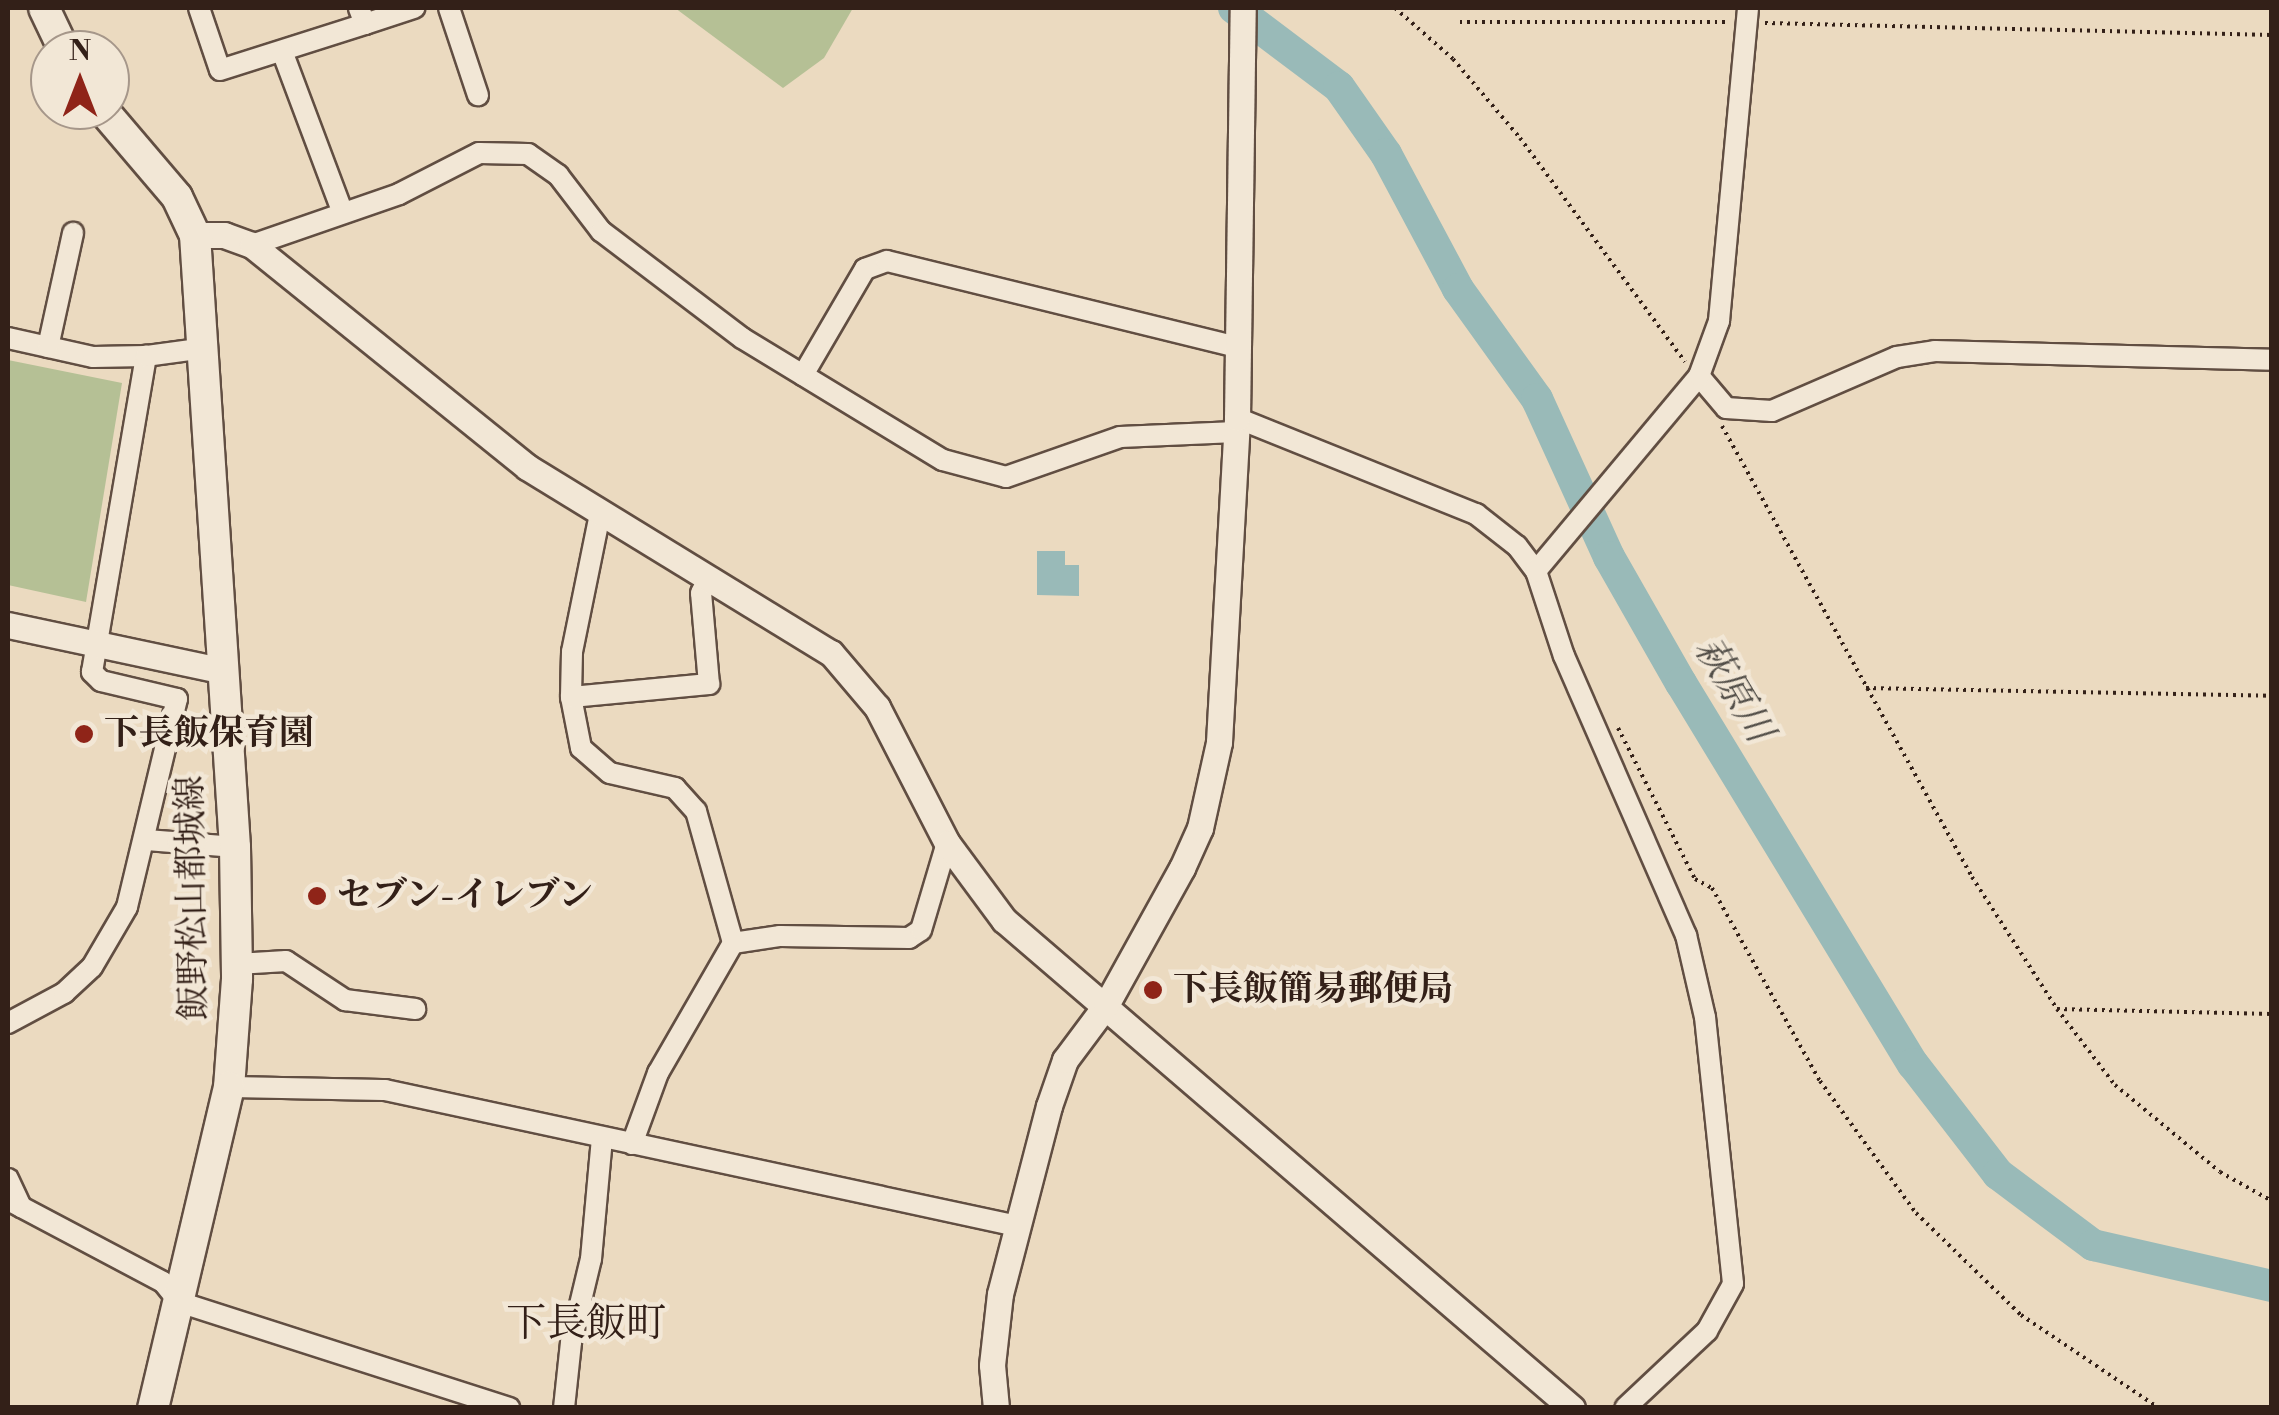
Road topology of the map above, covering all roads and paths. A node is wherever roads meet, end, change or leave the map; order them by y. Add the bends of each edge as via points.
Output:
1 (199, 8) edge
2 (414, 8) edge
3 (450, 8) edge
4 (1243, 8) edge
5 (1395, 8) edge
6 (1748, 15) edge
7 (362, 16) edge
8 (1460, 22) dead end
9 (2272, 35) edge
10 (282, 51) junction
11 (478, 94) dead end
12 (120, 130) edge
13 (344, 212) junction
14 (73, 233) dead end
15 (195, 235) junction
16 (252, 245) junction
17 (8, 338) edge
18 (48, 347) junction
19 (1238, 347) junction
20 (205, 348) junction
21 (146, 356) junction
22 (2272, 360) edge
23 (803, 376) junction
24 (1694, 381) junction
25 (1726, 408) junction
26 (1236, 425) junction
27 (600, 514) junction
28 (1541, 564) junction
29 (709, 578) junction
30 (8, 624) edge
31 (97, 644) junction
32 (220, 670) junction
33 (1865, 688) junction
34 (2272, 696) edge
35 (571, 697) junction
36 (1611, 713) dead end
37 (147, 840) junction
38 (947, 843) junction
39 (234, 846) junction
40 (733, 943) junction
41 (237, 964) junction
42 (1106, 1005) junction
43 (415, 1009) dead end
44 (2057, 1009) junction
45 (2272, 1014) edge
46 (8, 1023) edge
47 (228, 1087) junction
48 (602, 1138) junction
49 (632, 1144) junction
50 (8, 1179) edge
51 (2272, 1201) edge
52 (14, 1204) edge
53 (1017, 1226) junction
54 (180, 1302) junction
55 (153, 1408) edge
56 (510, 1408) edge
57 (564, 1408) edge
58 (996, 1408) edge
59 (1572, 1408) edge
60 (1626, 1408) edge
61 (2159, 1408) edge

1 - 10 street via 220,70
2 - 7 street
3 - 11 street
4 - 19 street
5 - 24 path via 1453,59 1520,138
6 - 8 path
6 - 9 path
6 - 24 street via 1719,322
7 - 10 street
10 - 13 street
12 - 15 main road, 飯野松山都城線 via 177,196
13 - 16 street
13 - 23 street via 399,194 479,152 528,154 558,175 601,231
14 - 18 street
15 - 16 street via 224,234
15 - 20 main road, 飯野松山都城線
16 - 27 street via 454,412
17 - 18 street
18 - 21 street via 93,357
19 - 23 street via 887,261 865,269
19 - 26 street
20 - 21 street
20 - 32 main road, 飯野松山都城線
21 - 31 street
22 - 25 street via 1934,351 1897,356 1788,407
23 - 26 street via 943,460 991,476 1006,477 1120,437
24 - 25 street
24 - 28 street
25 - 33 path via 1722,430
26 - 28 street via 1476,514
26 - 42 street via 1220,742 1209,796 1182,868
27 - 29 street
27 - 35 street via 572,652
28 - 60 street via 1564,656 1686,935 1705,1018 1733,1248 1734,1284 1724,1310
29 - 35 street via 701,594 709,684
29 - 38 street via 800,630 855,677
30 - 31 street
31 - 32 street
31 - 37 street via 92,672 101,681 177,699
32 - 39 main road, 飯野松山都城線
33 - 34 path
33 - 44 path via 1972,878
35 - 40 street via 581,748 595,764 629,780 676,788 696,811
36 - 61 path via 1694,879 1712,888 1820,1080 1916,1213 2022,1316
37 - 39 street
37 - 46 street via 127,908 92,967 64,993
38 - 40 street via 922,930 909,938 780,936
38 - 42 street via 1004,920
39 - 41 main road, 飯野松山都城線
40 - 49 street via 658,1073
41 - 43 street via 286,960 345,1000
41 - 47 main road, 飯野松山都城線
42 - 53 street via 1064,1060
42 - 59 street
44 - 45 path
44 - 51 path via 2115,1085 2220,1172
47 - 48 street via 385,1090
47 - 54 main road, 飯野松山都城線
48 - 49 street
48 - 57 street via 591,1258
49 - 53 street
50 - 52 street
52 - 54 street via 163,1282
53 - 58 street via 994,1333
54 - 55 main road, 飯野松山都城線
54 - 56 street

